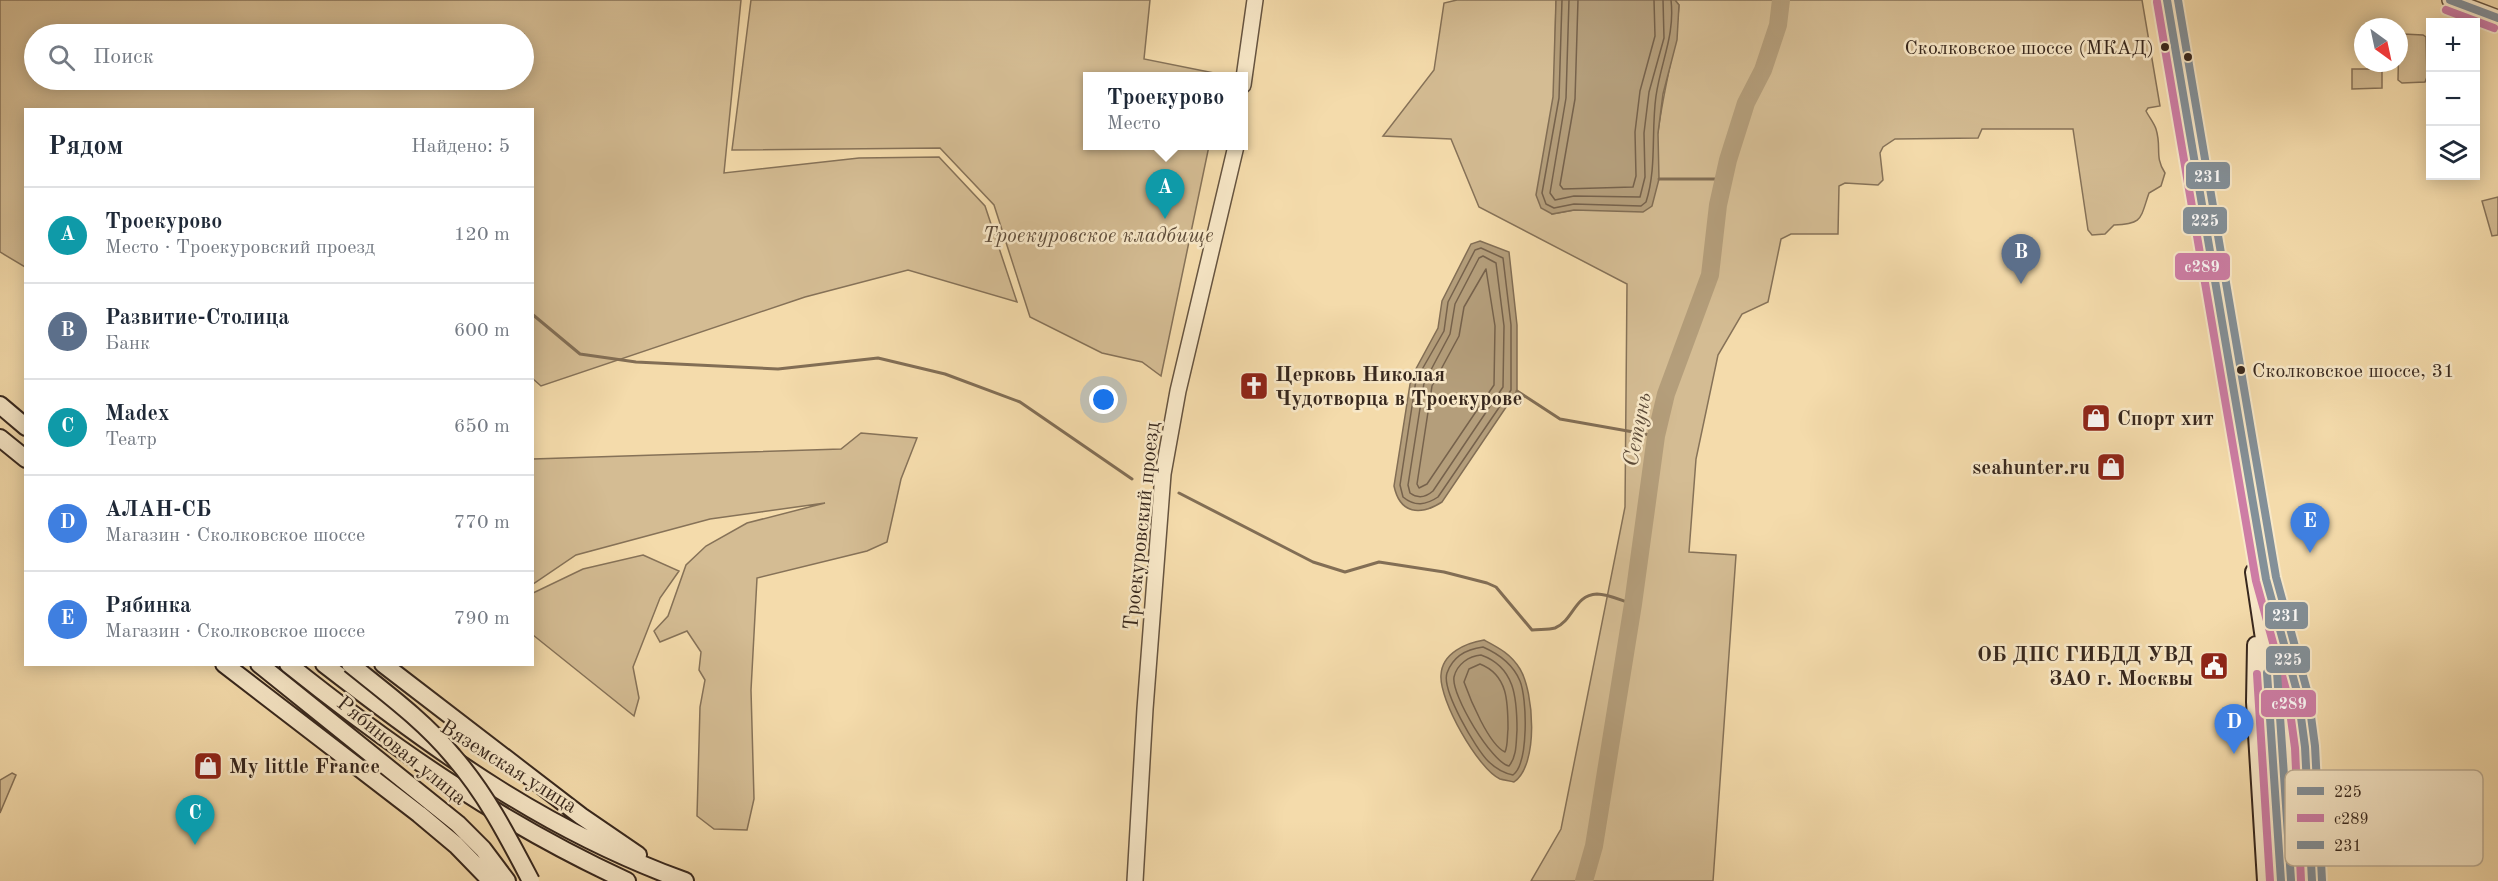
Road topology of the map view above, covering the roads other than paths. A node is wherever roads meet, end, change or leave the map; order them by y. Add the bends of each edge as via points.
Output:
1 (1256, 0) edge
2 (2156, 0) edge
3 (2167, 0) edge
4 (2450, 0) edge
5 (2498, 18) edge
6 (1245, 72) edge
7 (1235, 150) edge
8 (0, 395) edge
9 (0, 405) edge
10 (24, 410) edge
11 (24, 425) edge
12 (0, 438) edge
13 (24, 457) edge
14 (2253, 570) junction
15 (2269, 595) junction
16 (227, 666) edge
17 (261, 666) edge
18 (291, 666) edge
19 (327, 666) edge
20 (352, 666) edge
21 (387, 666) edge
22 (2286, 770) edge
23 (2306, 770) edge
24 (2285, 832) edge
25 (2285, 861) edge
26 (2291, 866) edge
27 (2311, 866) edge
28 (669, 875) junction
29 (1136, 878) edge
30 (491, 881) edge
31 (507, 881) edge
32 (531, 881) edge
33 (627, 881) edge
34 (685, 881) edge
35 (2266, 881) edge
36 (2281, 881) edge
37 (2295, 881) edge
38 (2312, 881) edge

1 - 6 street
2 - 14 main road
3 - 15 main road
4 - 5 street
7 - 29 street, Троекуровский проезд via 1177,397 1163,474
8 - 10 main road
9 - 11 main road
12 - 13 main road
14 - 24 main road
14 - 35 main road via 2255,702
15 - 22 main road via 2286,715
15 - 23 main road via 2298,695
16 - 30 main road via 419,814
17 - 31 main road, Рябиновая улица via 458,824
18 - 33 main road, Вяземская улица via 455,788
19 - 28 main road, Вяземская улица via 479,779 618,855
20 - 32 main road, Рябиновая улица, bridge via 415,717 452,755 498,818
21 - 28 main road via 580,816
25 - 36 main road
26 - 37 main road
27 - 38 main road
28 - 34 main road, Вяземская улица

